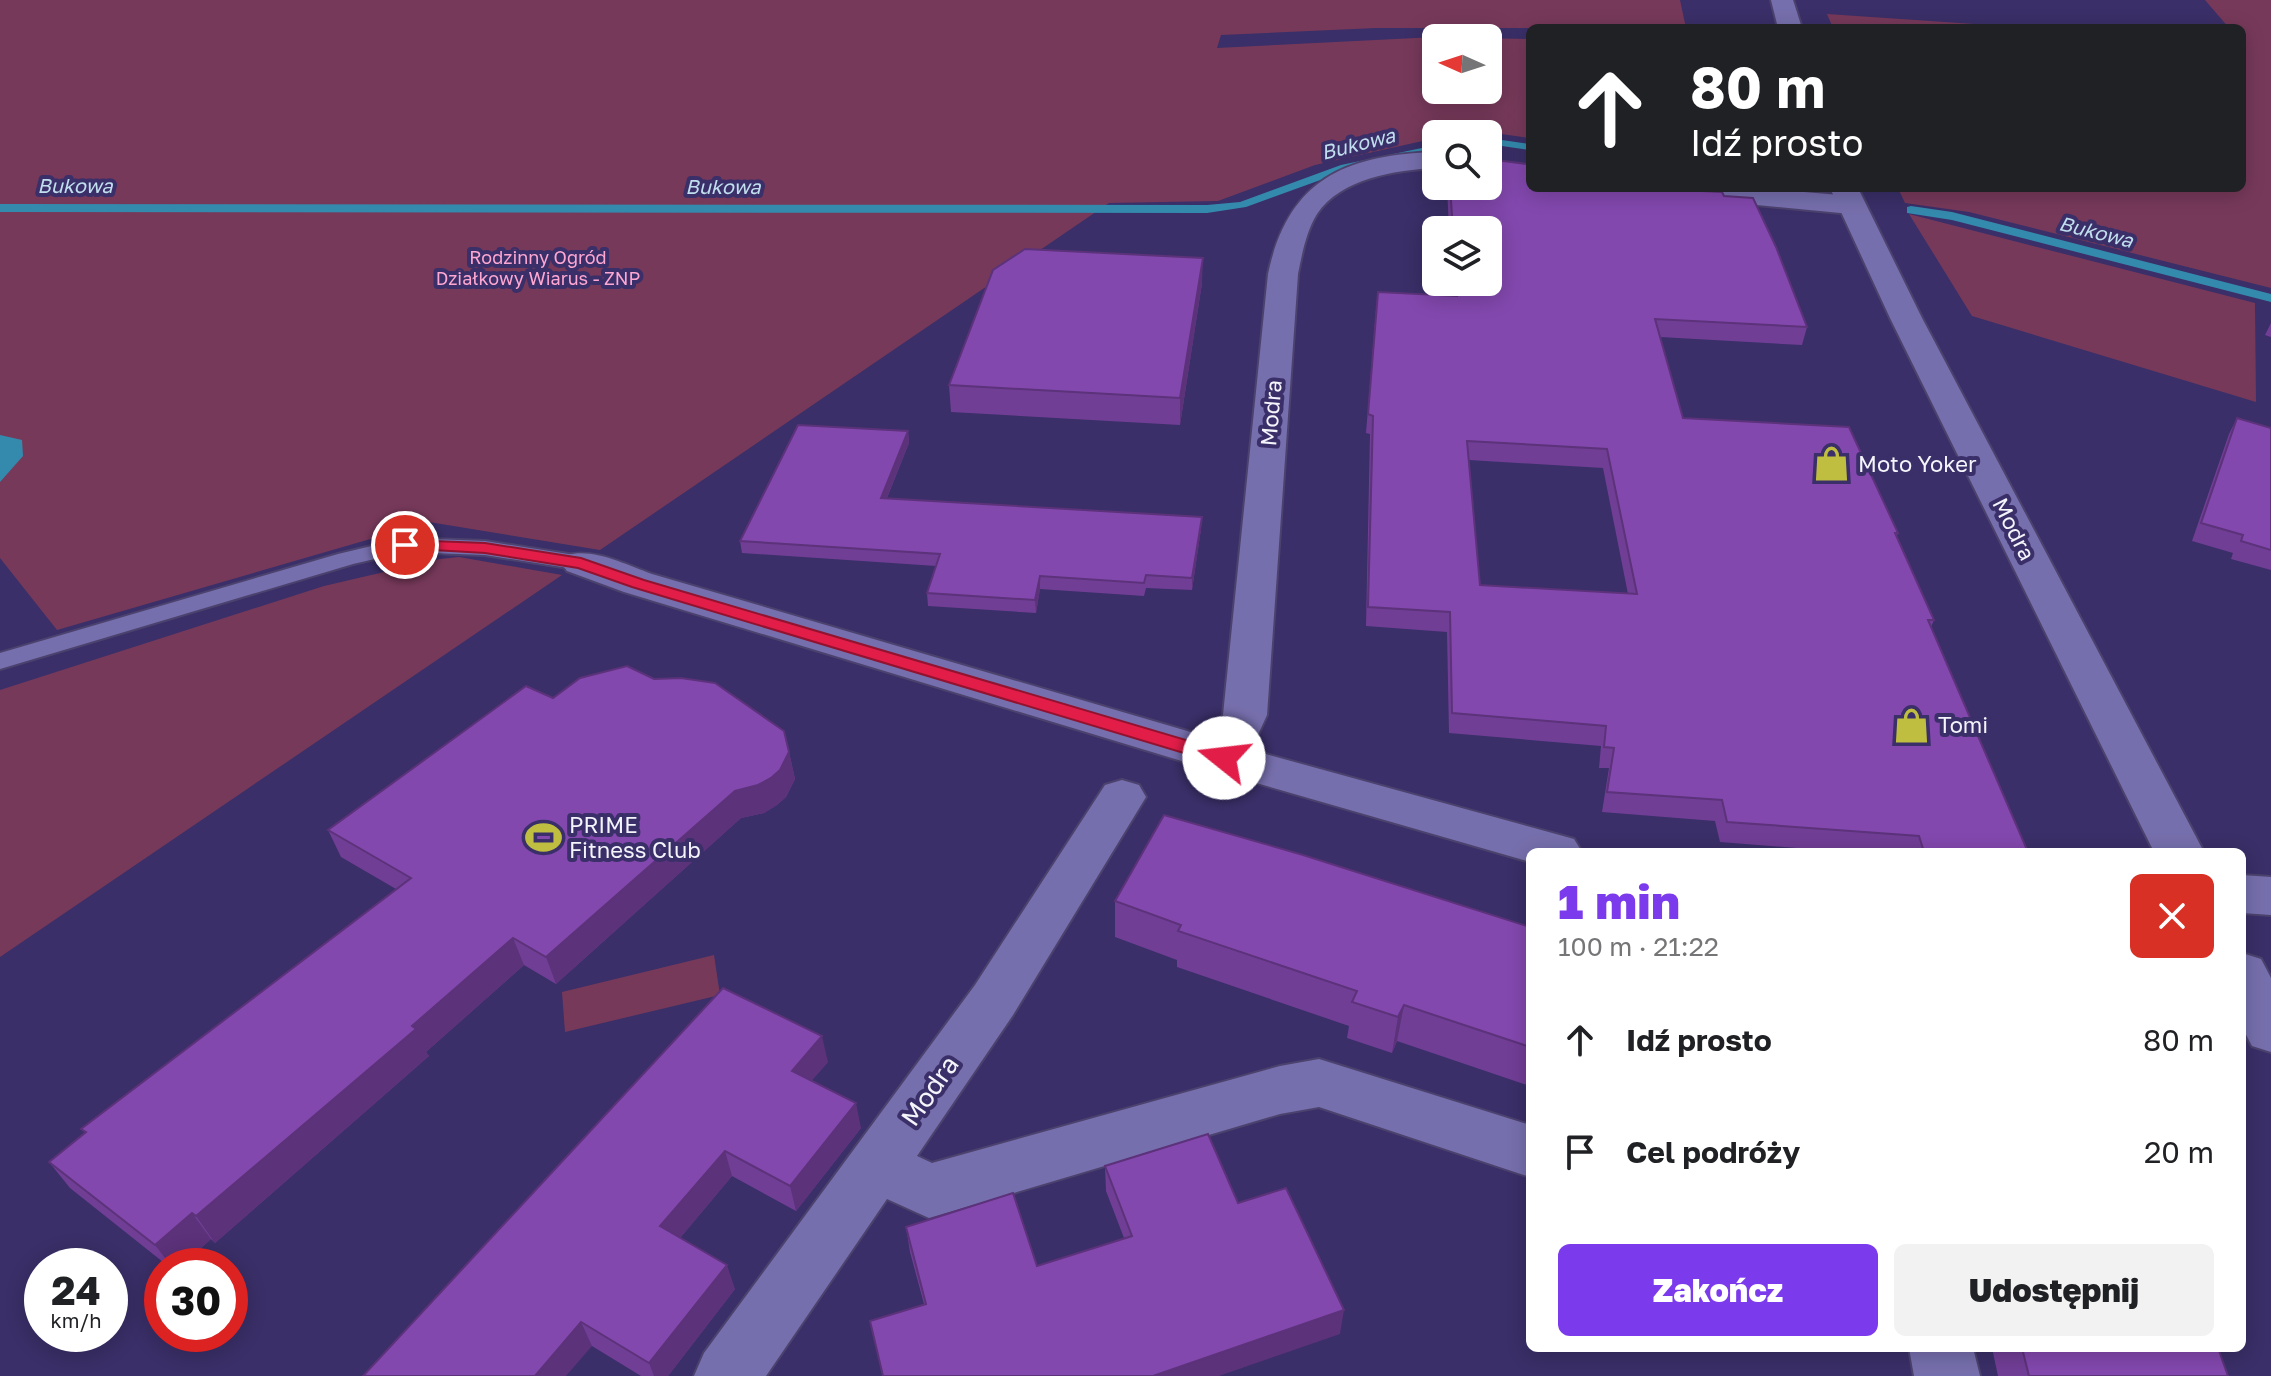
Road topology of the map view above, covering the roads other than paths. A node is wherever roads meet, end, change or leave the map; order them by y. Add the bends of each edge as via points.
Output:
1 (1782, 0) edge
2 (1789, 24) edge
3 (1422, 162) edge
4 (1756, 192) edge
5 (1847, 196) edge
6 (581, 563) joint
7 (0, 661) edge
8 (1224, 758) junction
9 (1122, 797) dead end
10 (1543, 848) edge
11 (2177, 848) edge
12 (2246, 894) edge
13 (2271, 896) edge
14 (2246, 985) edge
15 (2260, 1024) edge
16 (1526, 1150) edge
17 (878, 1166) junction
18 (1942, 1352) edge
19 (727, 1376) edge
20 (1947, 1376) edge

1 - 2 street
3 - 8 street, Modra via 1381,168 1334,185 1312,201 1289,245 1245,715
4 - 5 street, Modra
5 - 11 street, Modra
6 - 7 lane via 485,548 405,545
6 - 8 street
8 - 10 street
9 - 17 street, Modra via 994,1000
12 - 13 street
14 - 15 street
16 - 17 street via 1319,1083 929,1191
17 - 19 street, Modra
18 - 20 street

